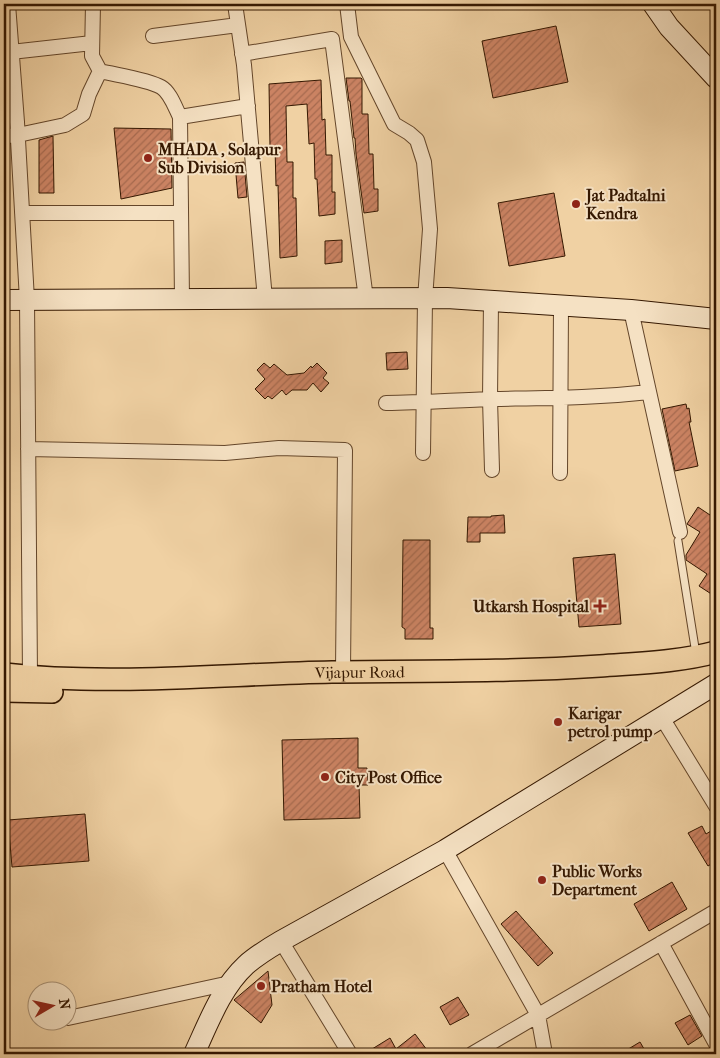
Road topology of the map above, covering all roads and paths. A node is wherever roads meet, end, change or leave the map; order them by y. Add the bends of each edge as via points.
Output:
1 (8, 4) edge
2 (93, 4) edge
3 (235, 4) edge
4 (347, 4) edge
5 (653, 4) edge
6 (238, 25) junction
7 (153, 36) dead end
8 (92, 43) junction
9 (11, 52) junction
10 (242, 54) junction
11 (100, 71) junction
12 (716, 78) edge
13 (248, 106) junction
14 (180, 116) junction
15 (11, 136) edge
16 (22, 213) junction
17 (181, 213) junction
18 (425, 298) junction
19 (265, 299) junction
20 (366, 299) junction
21 (4, 300) edge
22 (27, 300) junction
23 (182, 300) junction
24 (491, 301) junction
25 (561, 306) junction
26 (631, 310) junction
27 (716, 319) edge
28 (649, 392) junction
29 (560, 398) junction
30 (490, 399) junction
31 (386, 403) dead end
32 (424, 403) junction
33 (28, 449) junction
34 (424, 453) dead end
35 (492, 470) dead end
36 (560, 473) dead end
37 (679, 537) joint
38 (706, 654) edge
39 (716, 665) edge
40 (343, 672) junction
41 (4, 674) edge
42 (30, 677) junction
43 (716, 684) edge
44 (4, 691) edge
45 (661, 716) junction
46 (716, 806) edge
47 (445, 850) junction
48 (716, 911) edge
49 (281, 941) junction
50 (661, 943) junction
51 (230, 983) junction
52 (538, 1015) junction
53 (78, 1016) edge
54 (716, 1044) edge
55 (194, 1054) edge
56 (350, 1054) edge
57 (472, 1054) edge
58 (545, 1054) edge

1 - 9 street
2 - 8 street
3 - 6 street
4 - 18 street via 352,37 394,124 416,140 424,162 430,229
5 - 12 main road via 669,27
6 - 7 street
6 - 10 street
8 - 9 street
8 - 11 street via 92,56
9 - 15 street
10 - 13 street
10 - 20 street via 332,39
11 - 14 street via 162,87
11 - 15 street via 84,114 65,125
13 - 14 street
13 - 19 street
14 - 17 street
15 - 16 street
16 - 17 street
16 - 22 street
17 - 23 street
18 - 20 main road
18 - 24 main road
18 - 32 street
19 - 20 main road
19 - 23 main road
21 - 22 main road
22 - 23 main road
22 - 33 street
24 - 25 main road
24 - 30 street
25 - 26 main road
25 - 29 street
26 - 27 main road
26 - 28 street
28 - 29 street
28 - 37 street
29 - 30 street
29 - 36 street
30 - 32 street
30 - 35 street
31 - 32 street
32 - 34 street
33 - 40 street via 225,453 279,448 344,450
33 - 42 street
37 - 38 lane
38 - 40 main road, Vijapur Road via 656,662 558,669
39 - 44 main road, Vijapur Road via 654,676 560,681 126,692
40 - 42 main road, Vijapur Road via 153,678
41 - 42 main road, Vijapur Road
43 - 45 main road
45 - 46 street
45 - 47 main road
47 - 49 main road
47 - 52 street
48 - 50 street
49 - 51 main road via 246,964
49 - 56 street
50 - 52 street
50 - 54 street
51 - 53 street
51 - 55 main road
52 - 57 street
52 - 58 street

